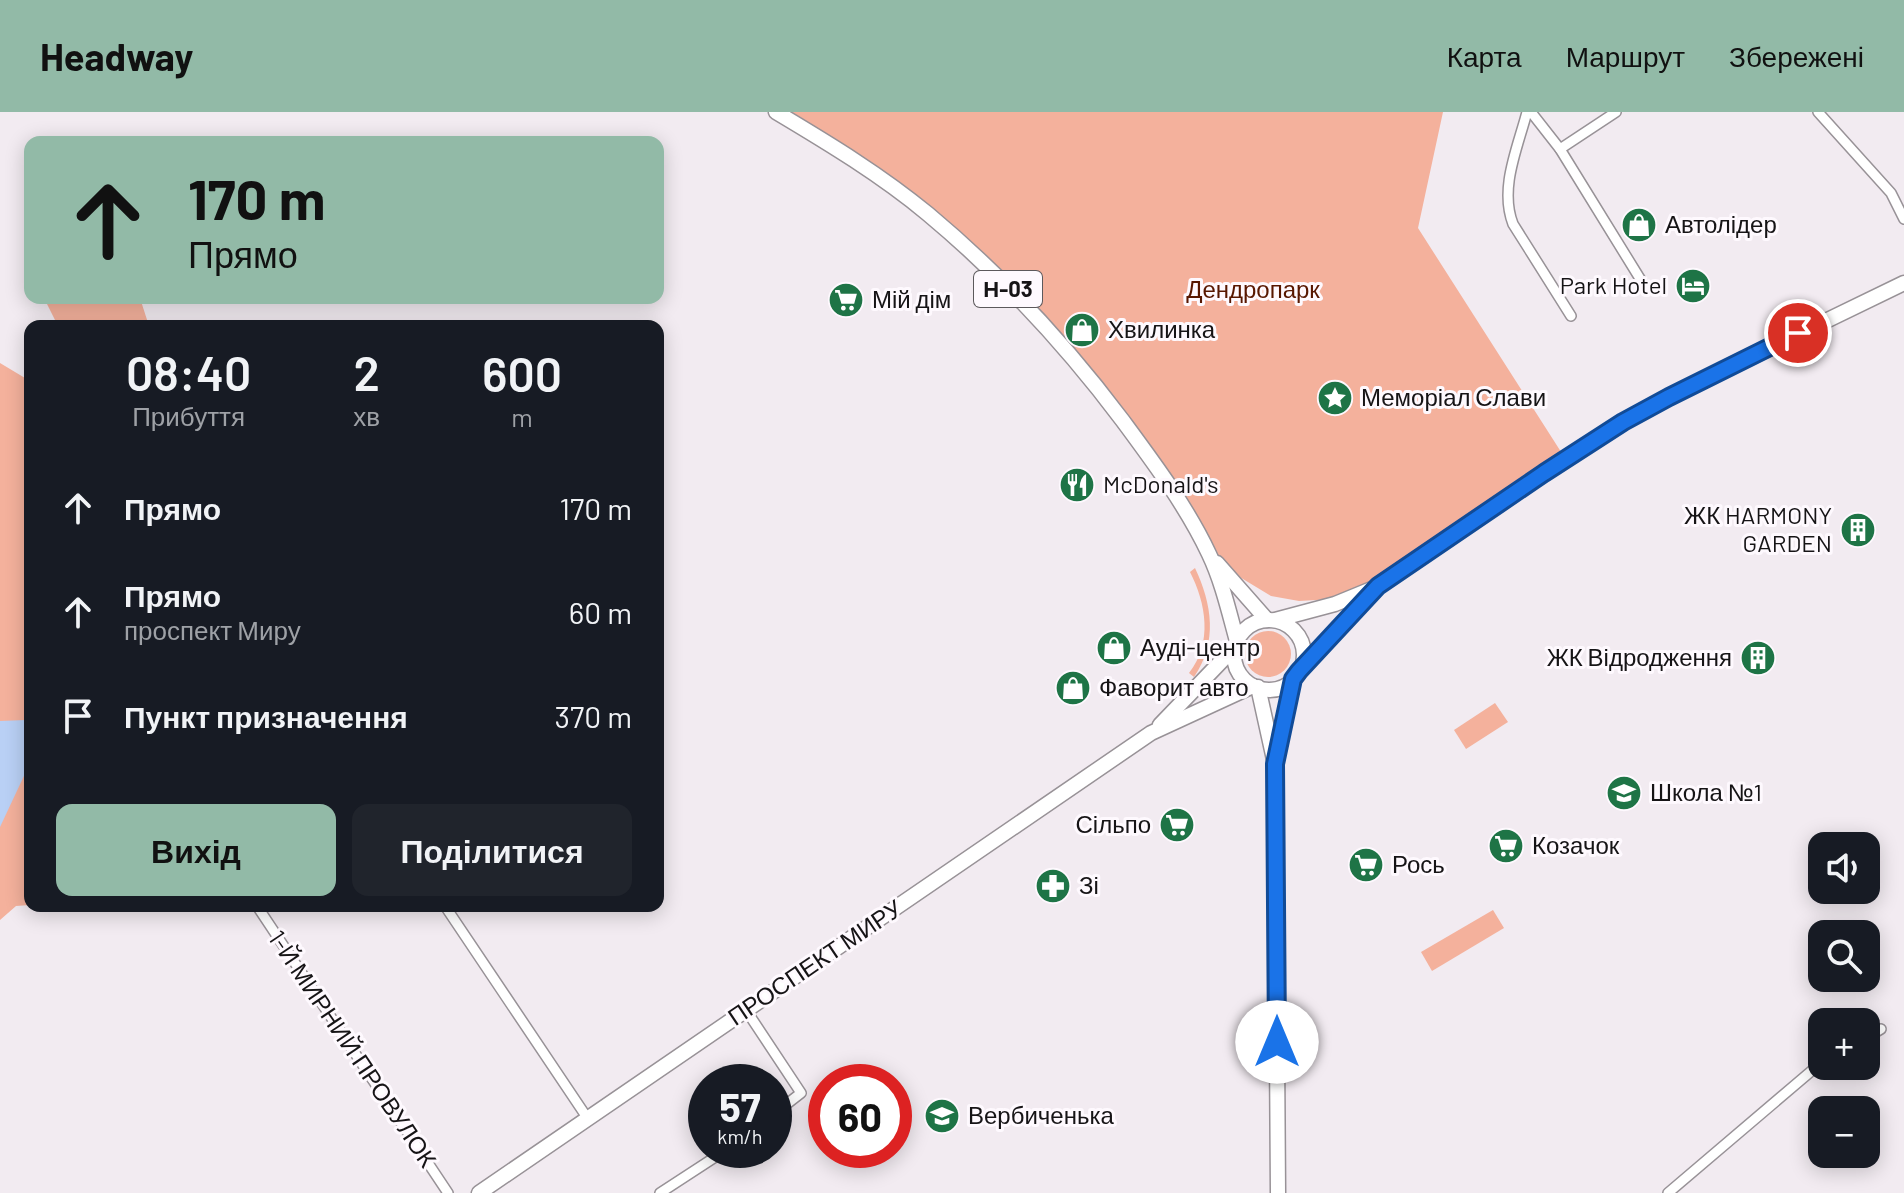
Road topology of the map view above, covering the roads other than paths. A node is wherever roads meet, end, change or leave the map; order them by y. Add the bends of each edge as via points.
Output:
1 (776, 112) edge
2 (1529, 112) edge
3 (1616, 112) edge
4 (1818, 112) edge
5 (1560, 149) junction
6 (1904, 219) edge
7 (1904, 283) edge
8 (1647, 290) dead end
9 (1571, 316) dead end
10 (1209, 553) junction
11 (1378, 586) junction
12 (1271, 620) junction
13 (1236, 644) junction
14 (1296, 675) junction
15 (1256, 687) junction
16 (1151, 733) junction
17 (1275, 764) junction
18 (261, 912) edge
19 (449, 912) edge
20 (746, 1010) junction
21 (782, 1064) edge
22 (1808, 1074) edge
23 (792, 1079) edge
24 (792, 1100) edge
25 (588, 1119) junction
26 (698, 1168) edge
27 (448, 1193) edge
28 (479, 1193) edge
29 (660, 1193) edge
30 (1278, 1193) edge
31 (1668, 1193) edge

1 - 10 main road, Н-03 via 927,213 997,277 1094,383 1149,456
2 - 5 street
2 - 9 street via 1506,192 1507,209
3 - 5 street
4 - 6 street via 1891,193
5 - 8 street
7 - 11 main road via 1623,422
10 - 12 main road, Н-03
10 - 13 main road, Н-03
11 - 12 main road via 1335,604
11 - 14 main road
12 - 13 main road via 1252,624
12 - 14 main road, Н-03 via 1290,627 1300,639 1304,655
13 - 15 main road, Н-03 via 1237,670
13 - 16 main road, ПРОСПЕКТ МИРУ
14 - 15 main road via 1274,689
14 - 17 main road, Н-03
15 - 16 main road, ПРОСПЕКТ МИРУ
15 - 17 main road, Н-03
16 - 20 main road, ПРОСПЕКТ МИРУ
17 - 30 main road, Н-03
18 - 27 street, 1-Й МИРНИЙ ПРОВУЛОК
19 - 25 street
20 - 21 street
20 - 25 main road, ПРОСПЕКТ МИРУ
22 - 31 street
23 - 24 street via 801,1093
25 - 28 main road, ПРОСПЕКТ МИРУ
26 - 29 street

